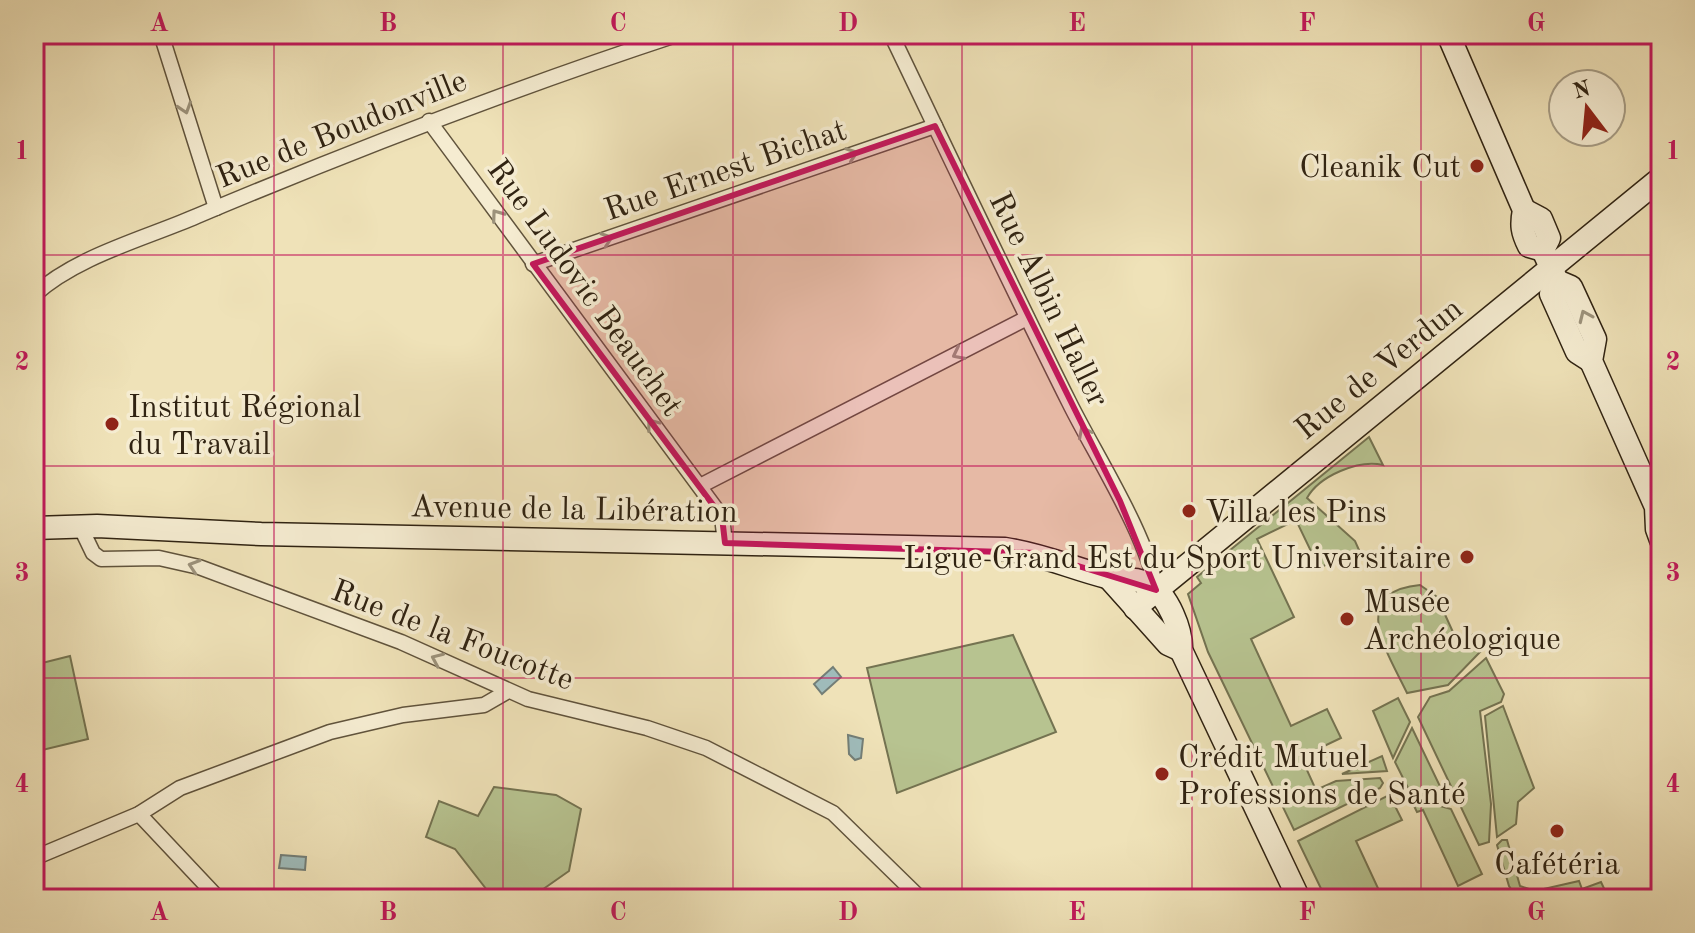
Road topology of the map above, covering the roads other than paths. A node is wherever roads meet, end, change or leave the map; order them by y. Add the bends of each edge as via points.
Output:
1 (161, 34) edge
2 (679, 34) edge
3 (891, 34) edge
4 (1448, 34) edge
5 (429, 121) junction
6 (935, 126) junction
7 (1661, 178) edge
8 (216, 208) junction
9 (533, 264) junction
10 (1550, 266) junction
11 (34, 295) edge
12 (1027, 318) junction
13 (700, 486) junction
14 (1658, 508) edge
15 (80, 526) junction
16 (34, 528) edge
17 (1661, 540) edge
18 (725, 543) junction
19 (1108, 577) junction
20 (1156, 590) junction
21 (1135, 608) junction
22 (1181, 650) junction
23 (508, 691) junction
24 (139, 814) junction
25 (34, 858) edge
26 (219, 899) edge
27 (921, 899) edge
28 (1299, 899) edge

1 -> 8 street
2 - 5 street, Rue de Boudonville
3 - 6 street, Rue Albin Haller
4 - 10 main road via 1524,210 1521,228 1529,246
5 - 8 street, Rue de Boudonville
9 -> 5 street, Rue Ludovic Beauchet
9 -> 6 street, Rue Ernest Bichat
6 - 12 street, Rue Albin Haller
7 - 10 main road, Rue de Verdun
8 - 11 street, Rue de Boudonville via 67,272
13 -> 9 street, Rue Ludovic Beauchet
10 - 14 main road via 1571,287 1595,339 1591,361
10 - 20 main road, Rue de Verdun via 1427,373
12 -> 13 street
20 -> 12 street, Rue Albin Haller via 1114,487
13 - 18 street, Rue Ludovic Beauchet via 722,517
14 - 17 main road
15 - 16 main road, Avenue de la Libération
15 - 18 main road, Avenue de la Libération
23 -> 15 street, Rue de la Foucotte via 401,642 199,567 159,558 101,559
18 - 19 main road, Avenue de la Libération via 1005,549 1069,562
19 - 20 main road, Avenue de la Libération via 1134,579
19 - 21 main road, Avenue de la Libération
20 - 21 main road, Rue de Verdun
20 - 22 main road, Avenue de la Libération via 1182,637
21 - 22 main road, Avenue de la Libération via 1168,644
22 - 28 main road, Avenue de la Libération
23 - 24 street via 484,705 345,727 180,788
23 - 27 street, Rue de la Foucotte via 647,728 745,766 833,813
24 - 25 street
24 - 26 street

